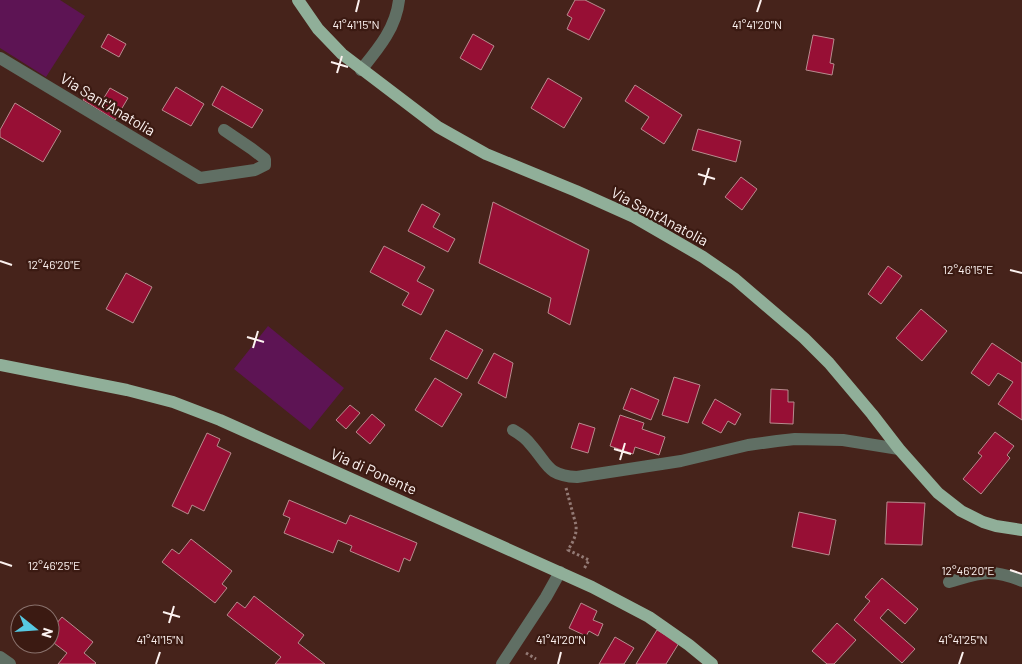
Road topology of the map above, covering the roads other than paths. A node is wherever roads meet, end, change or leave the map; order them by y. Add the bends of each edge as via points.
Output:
1 (298, 0) edge
2 (399, 0) edge
3 (0, 58) edge
4 (361, 70) junction
5 (224, 130) dead end
6 (0, 365) edge
7 (513, 430) dead end
8 (899, 449) junction
9 (1022, 530) edge
10 (560, 572) junction
11 (1022, 581) edge
12 (949, 582) dead end
13 (0, 657) edge
14 (10, 664) edge
15 (502, 664) edge
16 (712, 664) edge

1 - 4 main road, Via Sant'Anatolia via 326,38
2 - 4 street via 387,35
3 - 5 street, Via Sant'Anatolia via 200,178 255,170 265,165 265,159
4 - 8 main road, Via Sant'Anatolia via 462,141 634,217 736,279 829,362
6 - 10 main road, Via di Ponente via 127,390 195,410
7 - 8 street via 530,443 548,467 562,476 577,477 795,439 843,440
8 - 9 main road, Via Sant'Anatolia via 953,506 983,522
10 - 15 street
10 - 16 main road, Via di Ponente via 649,616
11 - 12 street via 992,572
13 - 14 street

